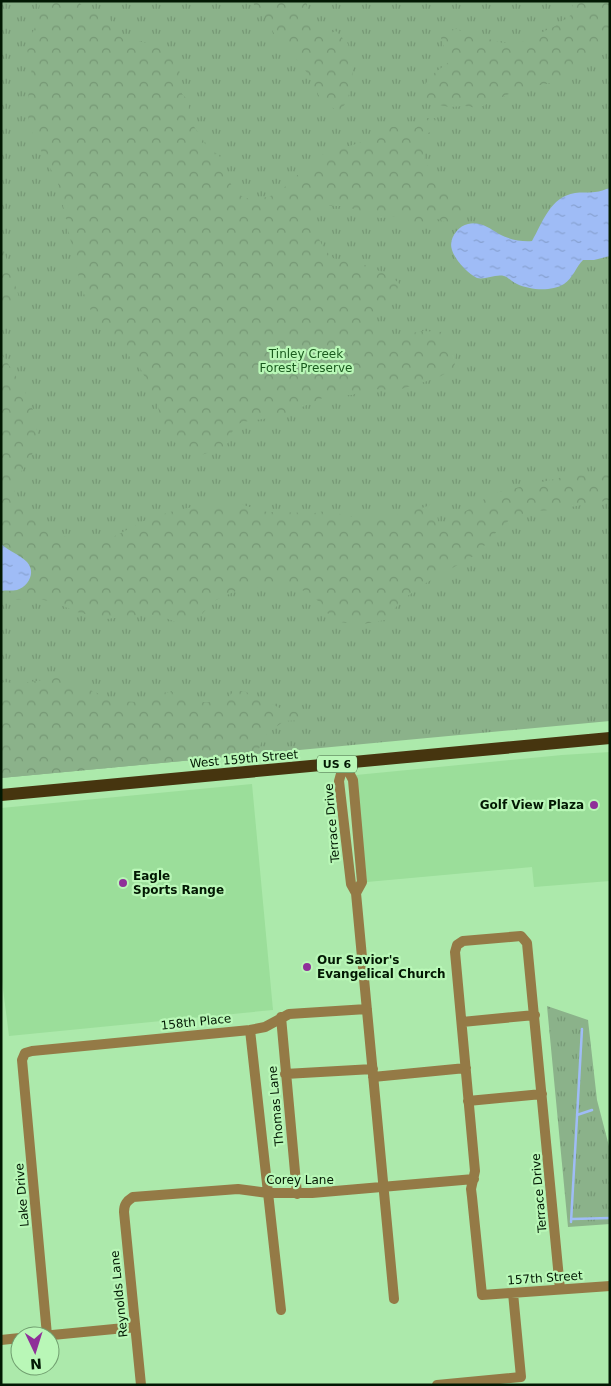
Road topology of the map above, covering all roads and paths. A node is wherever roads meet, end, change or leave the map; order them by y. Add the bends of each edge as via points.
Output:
1 (610, 738) edge
2 (344, 763) junction
3 (1, 795) edge
4 (367, 1009) junction
5 (535, 1015) junction
6 (281, 1017) junction
7 (462, 1022) junction
8 (250, 1030) junction
9 (25, 1053) joint
10 (466, 1068) junction
11 (373, 1073) junction
12 (285, 1074) junction
13 (542, 1094) junction
14 (468, 1101) junction
15 (474, 1179) junction
16 (384, 1188) junction
17 (268, 1193) junction
18 (296, 1194) junction
19 (127, 1201) joint
20 (610, 1286) edge
21 (560, 1289) junction
22 (512, 1293) junction
23 (482, 1295) joint
24 (394, 1299) dead end
25 (280, 1310) dead end
26 (47, 1326) edge
27 (135, 1328) junction
28 (60, 1334) edge
29 (141, 1385) edge
30 (437, 1385) edge

1 - 2 main road, West 159th Street / US 6
2 - 3 main road, West 159th Street / US 6
2 - 4 street, Terrace Drive via 353,780 362,882 356,893
4 - 6 street, 158th Place
4 - 11 street, Terrace Drive
5 - 7 street
5 - 7 street, Terrace Drive via 526,940 520,936 463,941 455,952
5 - 13 street, Terrace Drive
6 - 8 street, 158th Place via 276,1023
6 - 12 street, Thomas Lane
7 - 10 street, Terrace Drive
8 - 9 street, 158th Place
8 - 17 street, Thomas Lane
9 - 26 street, Lake Drive via 22,1060
10 - 11 street
10 - 14 street, Terrace Drive
11 - 12 street
11 - 16 street, Terrace Drive
12 - 18 street, Thomas Lane
13 - 14 street
13 - 21 street, Terrace Drive
14 - 15 street, Terrace Drive
15 - 16 street, Corey Lane
15 - 23 street, Terrace Drive via 471,1188
16 - 18 street, Corey Lane
16 - 24 street, Terrace Drive
17 - 18 street, Corey Lane
17 - 19 street, Corey Lane via 238,1189 133,1197
17 - 25 street, Thomas Lane
19 - 27 street, Reynolds Lane via 124,1212
20 - 21 street, 157th Street
21 - 22 street, 157th Street
22 - 23 street, 157th Street
22 - 30 street via 521,1377
27 - 28 street
27 - 29 street, Reynolds Lane

